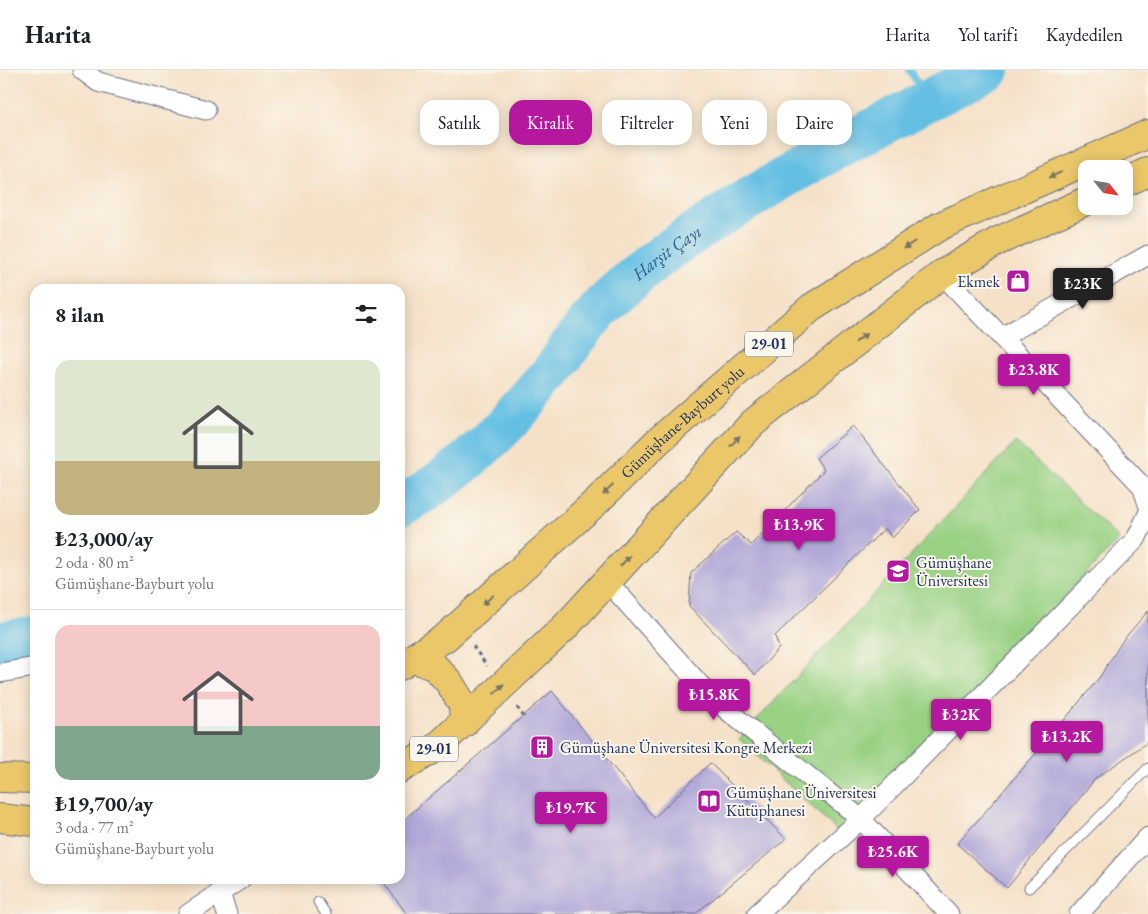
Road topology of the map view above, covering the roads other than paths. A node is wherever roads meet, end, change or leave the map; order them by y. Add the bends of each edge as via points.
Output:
1 (82, 70) edge
2 (206, 110) dead end
3 (1148, 134) edge
4 (1148, 172) edge
5 (1133, 179) edge
6 (1078, 205) edge
7 (1148, 255) edge
8 (942, 274) junction
9 (1002, 337) junction
10 (1148, 504) edge
11 (1148, 514) edge
12 (607, 581) junction
13 (407, 662) edge
14 (30, 668) edge
15 (0, 673) edge
16 (464, 723) junction
17 (405, 766) edge
18 (1148, 768) edge
19 (0, 778) edge
20 (30, 779) edge
21 (0, 818) edge
22 (861, 819) junction
23 (30, 821) edge
24 (1148, 836) edge
25 (234, 884) edge
26 (1029, 888) dead end
27 (220, 893) junction
28 (318, 902) dead end
29 (189, 914) edge
30 (227, 914) edge
31 (326, 914) edge
32 (757, 914) edge
33 (949, 914) edge
34 (1079, 914) edge

1 - 2 street via 98,82
3 -> 13 main road, Gümüşhane-Bayburt yolu / 29-01 via 940,226 811,308 657,442 459,626
4 - 5 main road
6 - 8 main road, 29-01 via 998,241
7 - 9 street
8 - 9 street
12 -> 8 main road, 29-01 via 752,423
9 - 10 street via 1142,486
11 - 22 street via 1136,539
16 -> 12 main road, 29-01 via 565,627
12 - 22 street via 712,698
13 - 16 main road via 435,668 449,682 463,705
14 - 15 street
16 - 17 main road, 29-01 via 438,747
18 - 26 lane
19 - 20 main road
21 - 23 main road
22 - 32 street
22 - 33 street
24 - 34 street
25 - 27 street
27 - 29 street
27 - 30 street
28 - 31 lane

